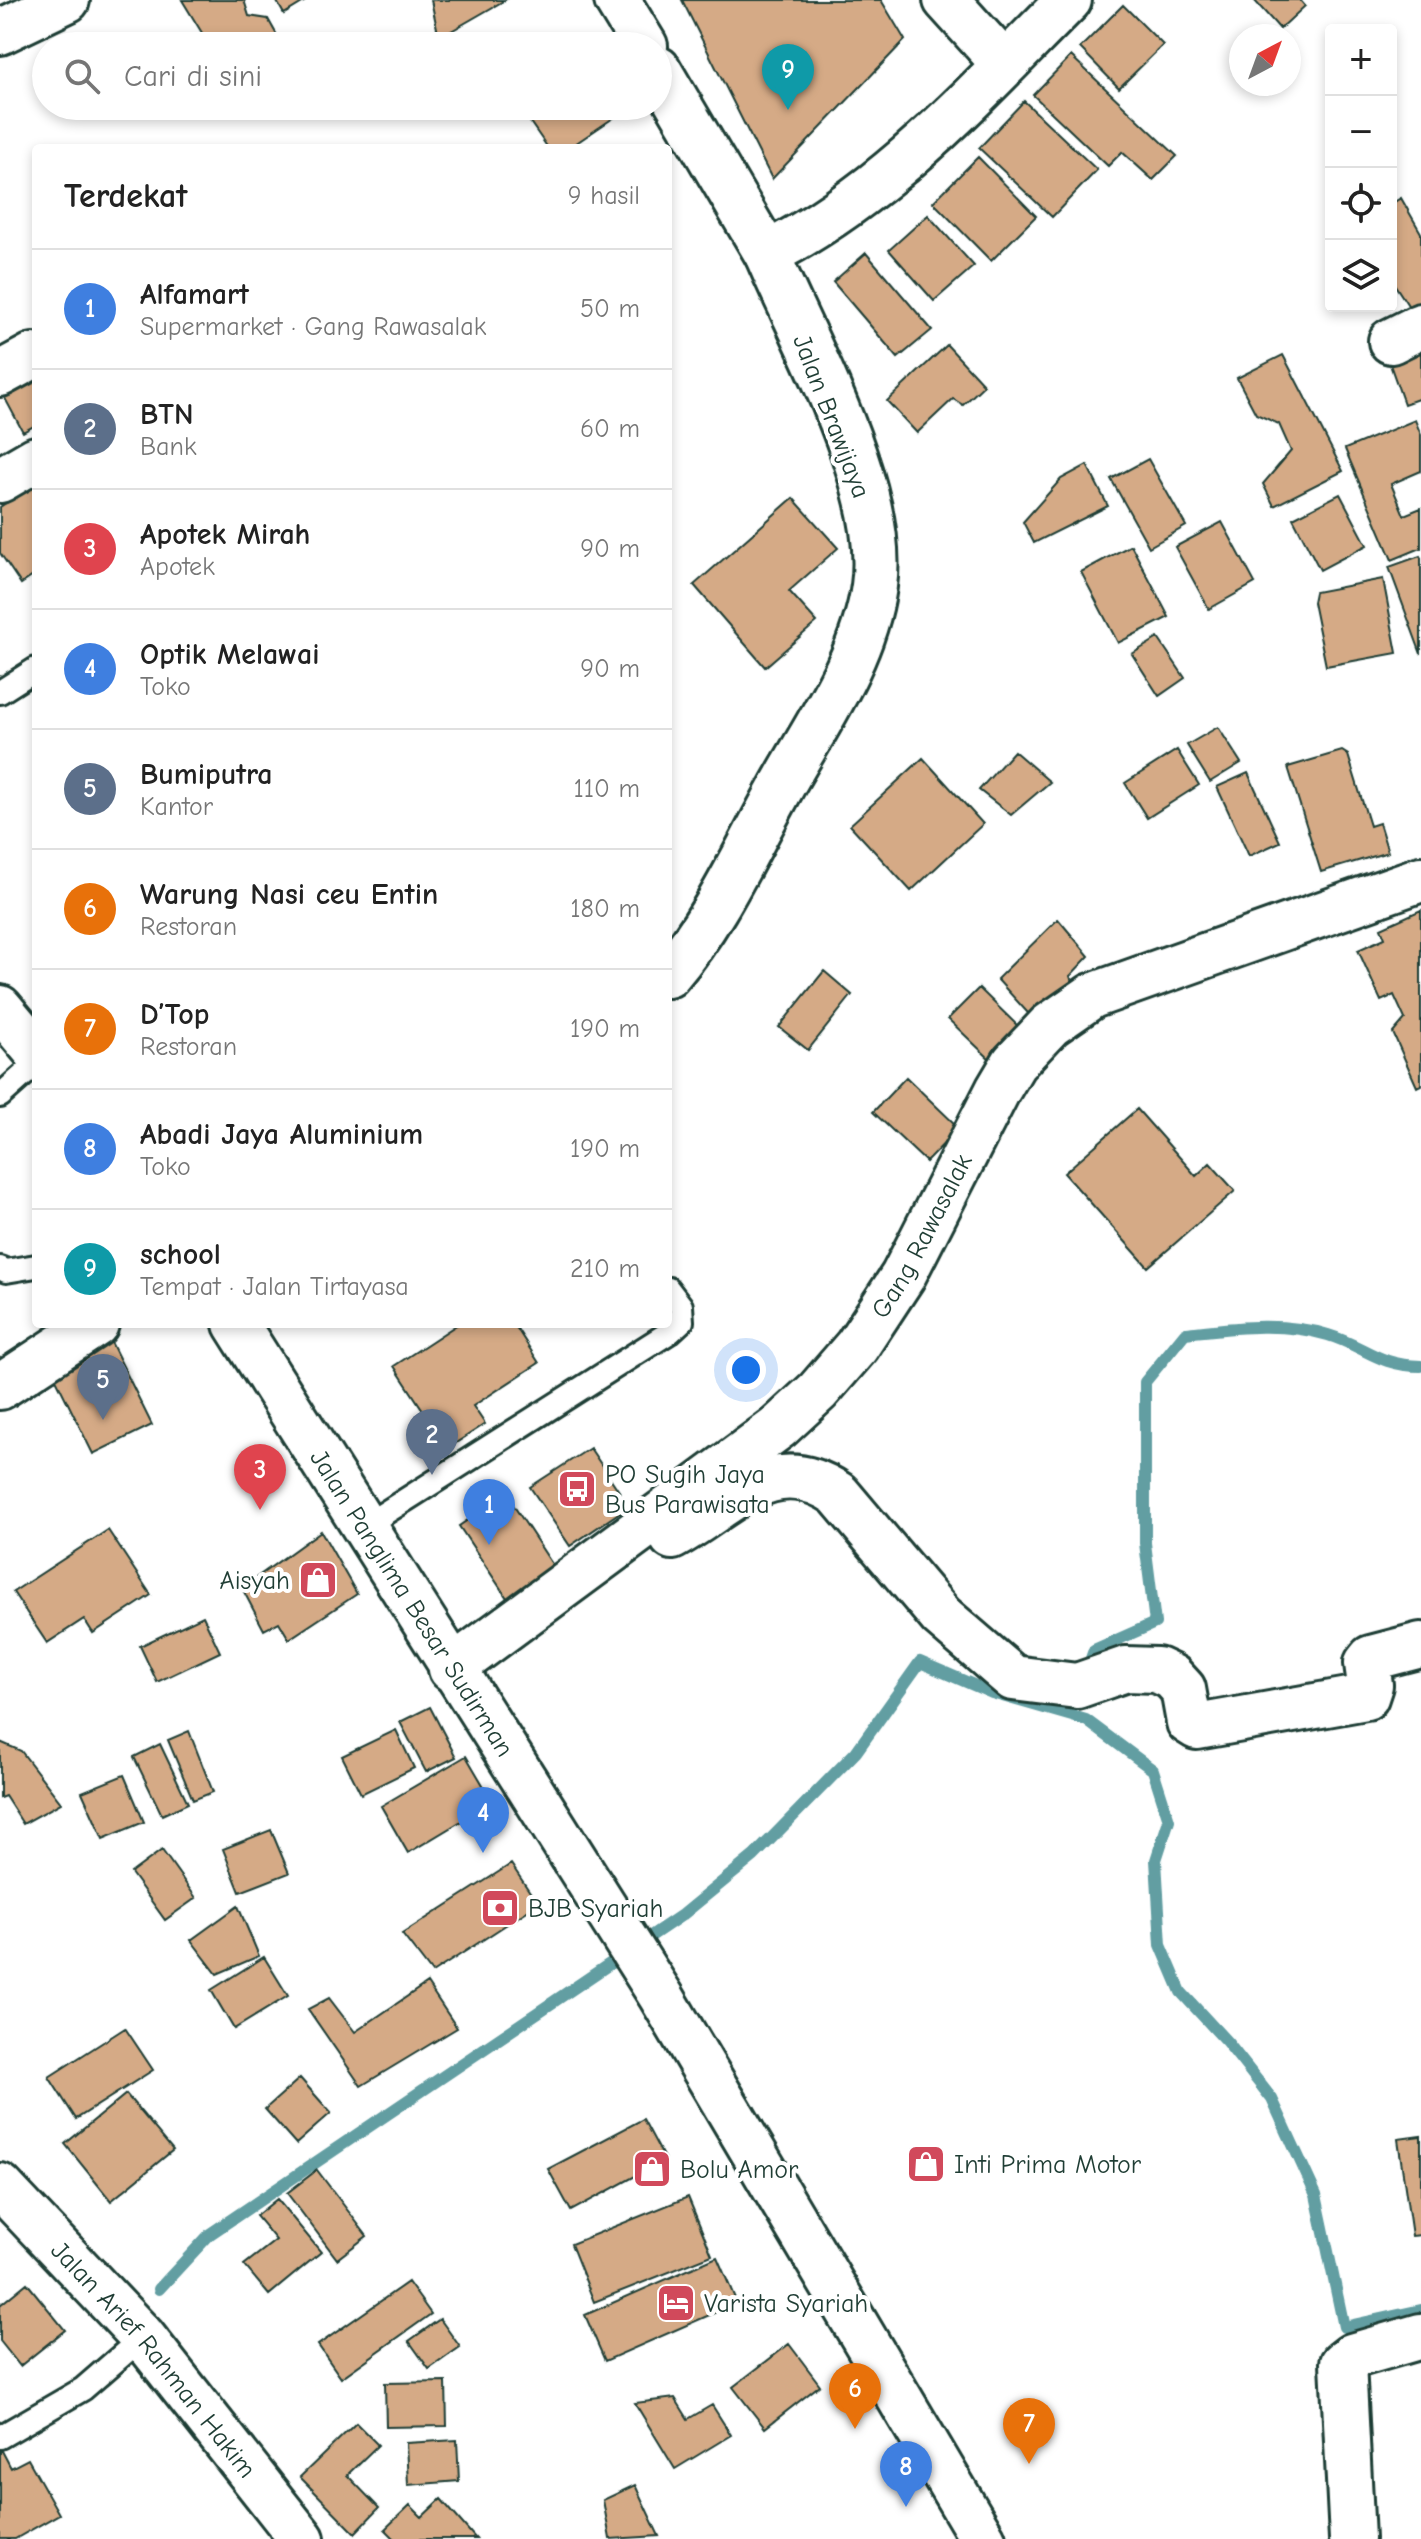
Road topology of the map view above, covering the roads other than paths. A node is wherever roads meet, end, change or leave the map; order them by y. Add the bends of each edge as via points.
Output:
1 (67, 0) edge
2 (617, 0) edge
3 (946, 0) edge
4 (1069, 0) edge
5 (0, 32) edge
6 (636, 32) edge
7 (1004, 64) junction
8 (672, 93) edge
9 (767, 254) junction
10 (32, 461) edge
11 (0, 480) edge
12 (32, 672) edge
13 (0, 692) edge
14 (1421, 879) edge
15 (672, 969) edge
16 (0, 1008) edge
17 (32, 1046) edge
18 (32, 1068) edge
19 (0, 1096) edge
20 (32, 1267) edge
21 (0, 1268) edge
22 (672, 1294) edge
23 (90, 1328) edge
24 (239, 1328) edge
25 (0, 1387) edge
26 (366, 1525) junction
27 (616, 1547) junction
28 (1421, 1645) edge
29 (451, 1669) junction
30 (0, 2186) edge
31 (1421, 2336) edge
32 (143, 2337) junction
33 (0, 2437) edge
34 (302, 2539) edge
35 (983, 2539) edge
36 (1352, 2539) edge

1 - 5 street
2 - 6 street
3 - 7 street
4 - 7 street
7 - 9 street via 956,117 874,187
8 - 9 street, Jalan Brawijaya
9 - 15 street, Jalan Brawijaya via 856,464 873,537 874,585 845,674 721,900
10 - 11 street
12 - 13 lane
14 - 27 street, Gang Rawasalak via 1147,975 1070,1008 1014,1063 903,1276 857,1346 779,1427
16 - 17 street
18 - 19 lane
20 - 21 lane
22 - 26 lane via 681,1306 682,1321 670,1332
23 - 25 street
24 - 26 street, Jalan Panglima Besar Sudirman
26 - 29 street, Jalan Panglima Besar Sudirman
27 - 28 street via 652,1547 701,1522 764,1479 788,1475 820,1482 838,1494 941,1616 1013,1678 1077,1686 1126,1669 1157,1670 1183,1689 1189,1722 1197,1727 1366,1697 1371,1658
27 - 29 street, Gang Rawasalak
29 - 35 street, Jalan Panglima Besar Sudirman via 661,1996
30 - 32 street, Jalan Arief Rahman Hakim
31 - 36 street via 1343,2363
32 - 33 lane via 83,2389
32 - 34 street, Jalan Arief Rahman Hakim

